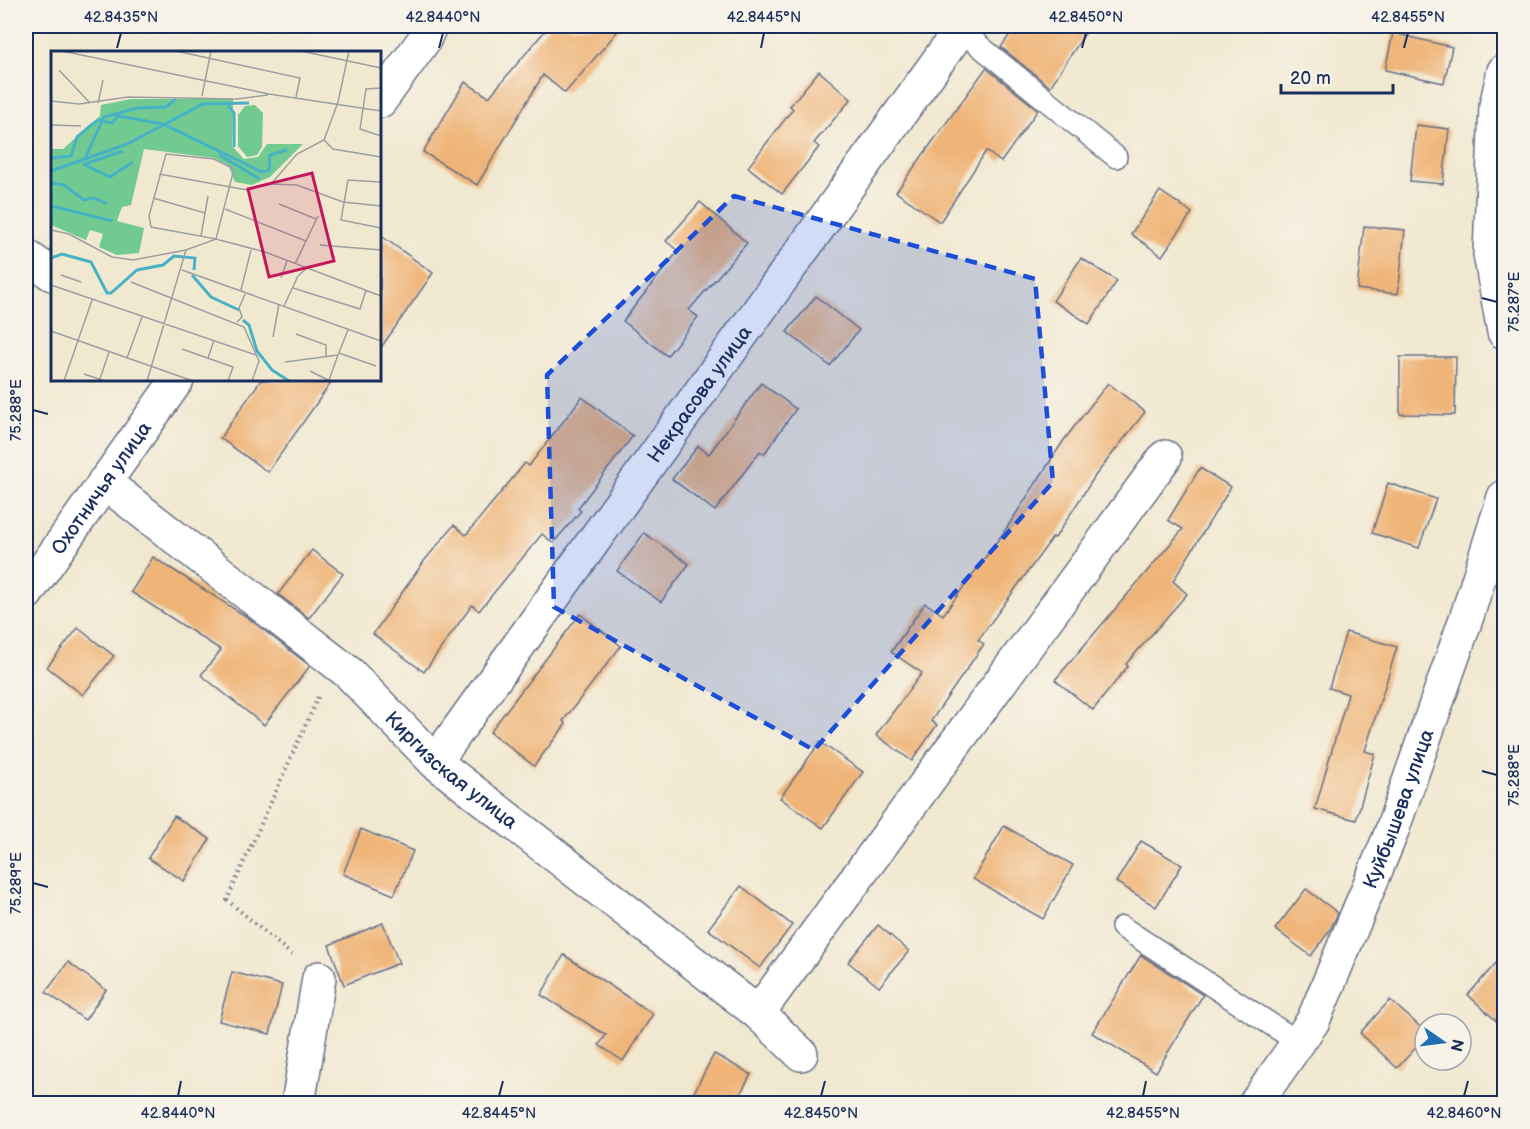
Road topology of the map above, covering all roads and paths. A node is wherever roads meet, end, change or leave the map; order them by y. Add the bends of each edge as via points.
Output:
1 (430, 26) edge
2 (962, 28) edge
3 (1504, 71) edge
4 (381, 100) edge
5 (1116, 157) dead end
6 (26, 256) edge
7 (51, 273) edge
8 (1504, 332) edge
9 (176, 381) edge
10 (1165, 457) dead end
11 (104, 482) junction
12 (1504, 497) edge
13 (26, 594) edge
14 (334, 662) junction
15 (435, 762) junction
16 (1122, 927) dead end
17 (319, 978) joint
18 (758, 1014) junction
19 (1298, 1042) junction
20 (801, 1054) dead end
21 (298, 1104) edge
22 (1255, 1104) edge

1 - 4 street
2 - 5 lane
2 - 15 street, Некрасова улица
3 - 8 street via 1496,106 1490,255
6 - 7 street
9 - 11 street, Охотничья улица
10 - 18 street
11 - 13 street, Охотничья улица
11 - 14 street, Киргизская улица
12 - 19 street, Куйбышева улица via 1390,836 1313,1021
14 - 15 street, Киргизская улица
14 - 17 path via 227,900
15 - 18 street, Киргизская улица
16 - 19 lane
17 - 21 street
18 - 20 street, Киргизская улица
19 - 22 street, Куйбышева улица

